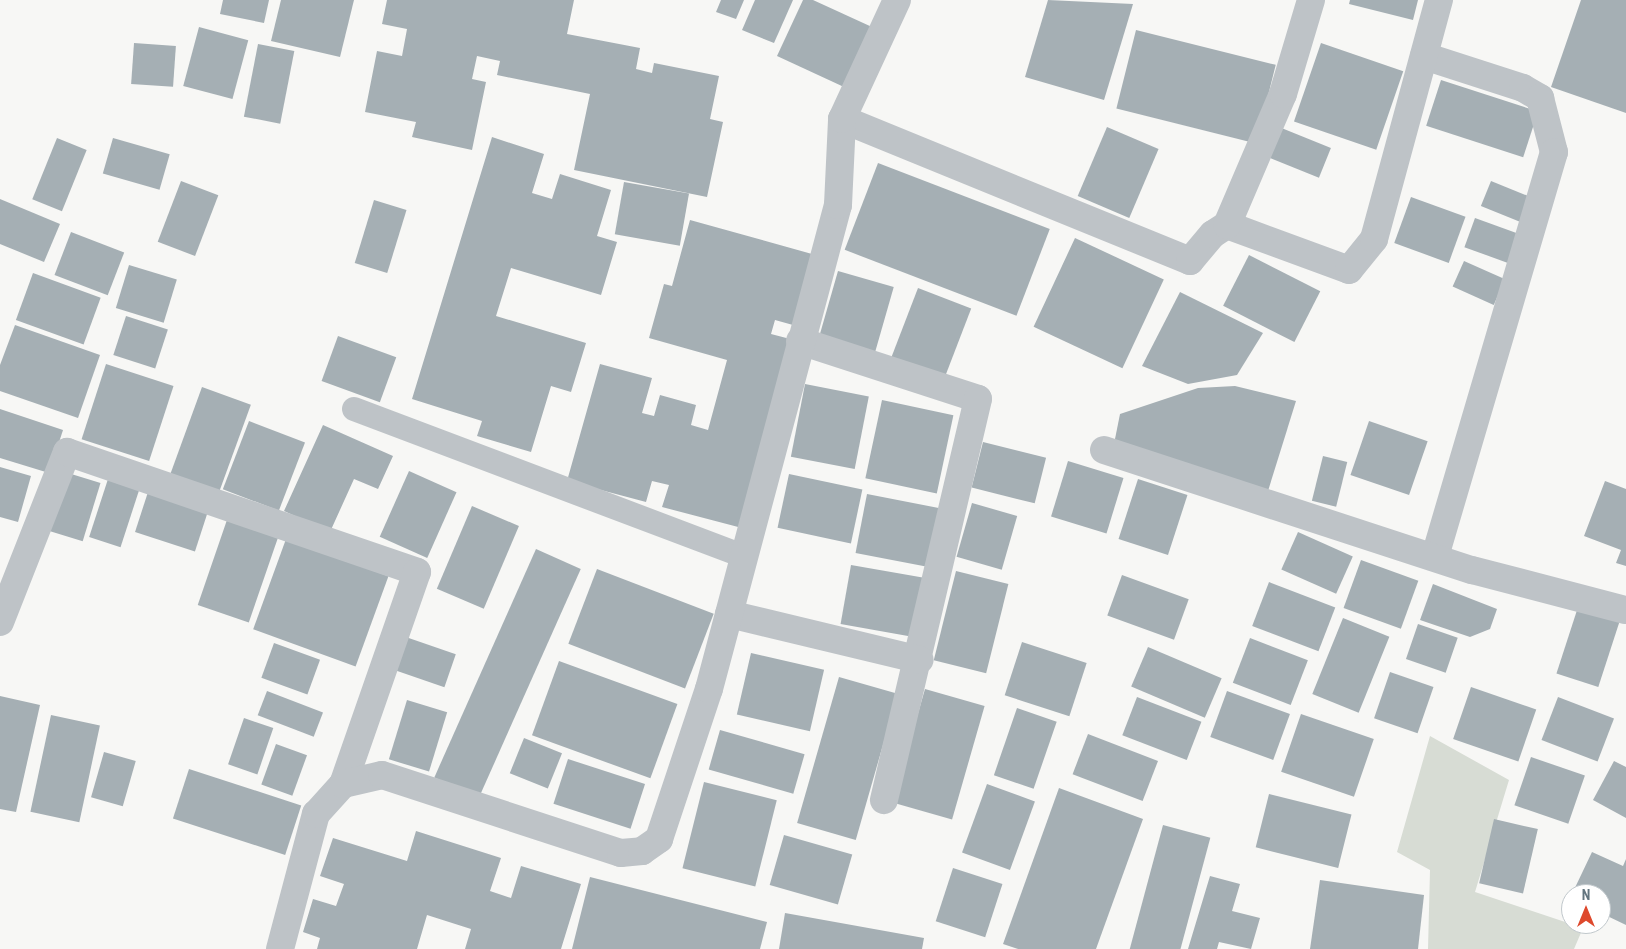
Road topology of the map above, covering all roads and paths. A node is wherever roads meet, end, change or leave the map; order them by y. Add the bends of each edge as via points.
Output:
1 (897, 0) edge
2 (1311, 0) edge
3 (1439, 0) edge
4 (1424, 56) junction
5 (842, 119) junction
6 (1227, 225) junction
7 (800, 341) junction
8 (354, 409) dead end
9 (1104, 450) dead end
10 (744, 556) junction
11 (1434, 557) junction
12 (1626, 610) edge
13 (729, 614) junction
14 (0, 622) edge
15 (920, 660) junction
16 (342, 784) junction
17 (884, 800) dead end
18 (280, 949) edge

1 - 5 street
2 - 6 street via 1283,94
3 - 4 street
4 - 6 street via 1374,239 1349,270
4 - 11 street via 1523,88 1540,98 1554,152
5 - 6 street via 1190,261 1213,234
5 - 7 street via 838,205
7 - 10 street
7 - 15 street via 978,398
8 - 10 lane
9 - 11 street
10 - 13 street
11 - 12 street
13 - 15 street
13 - 16 street via 659,839 642,851 621,853 382,775
14 - 16 street via 67,452 418,572
15 - 17 street
16 - 18 street via 316,814

